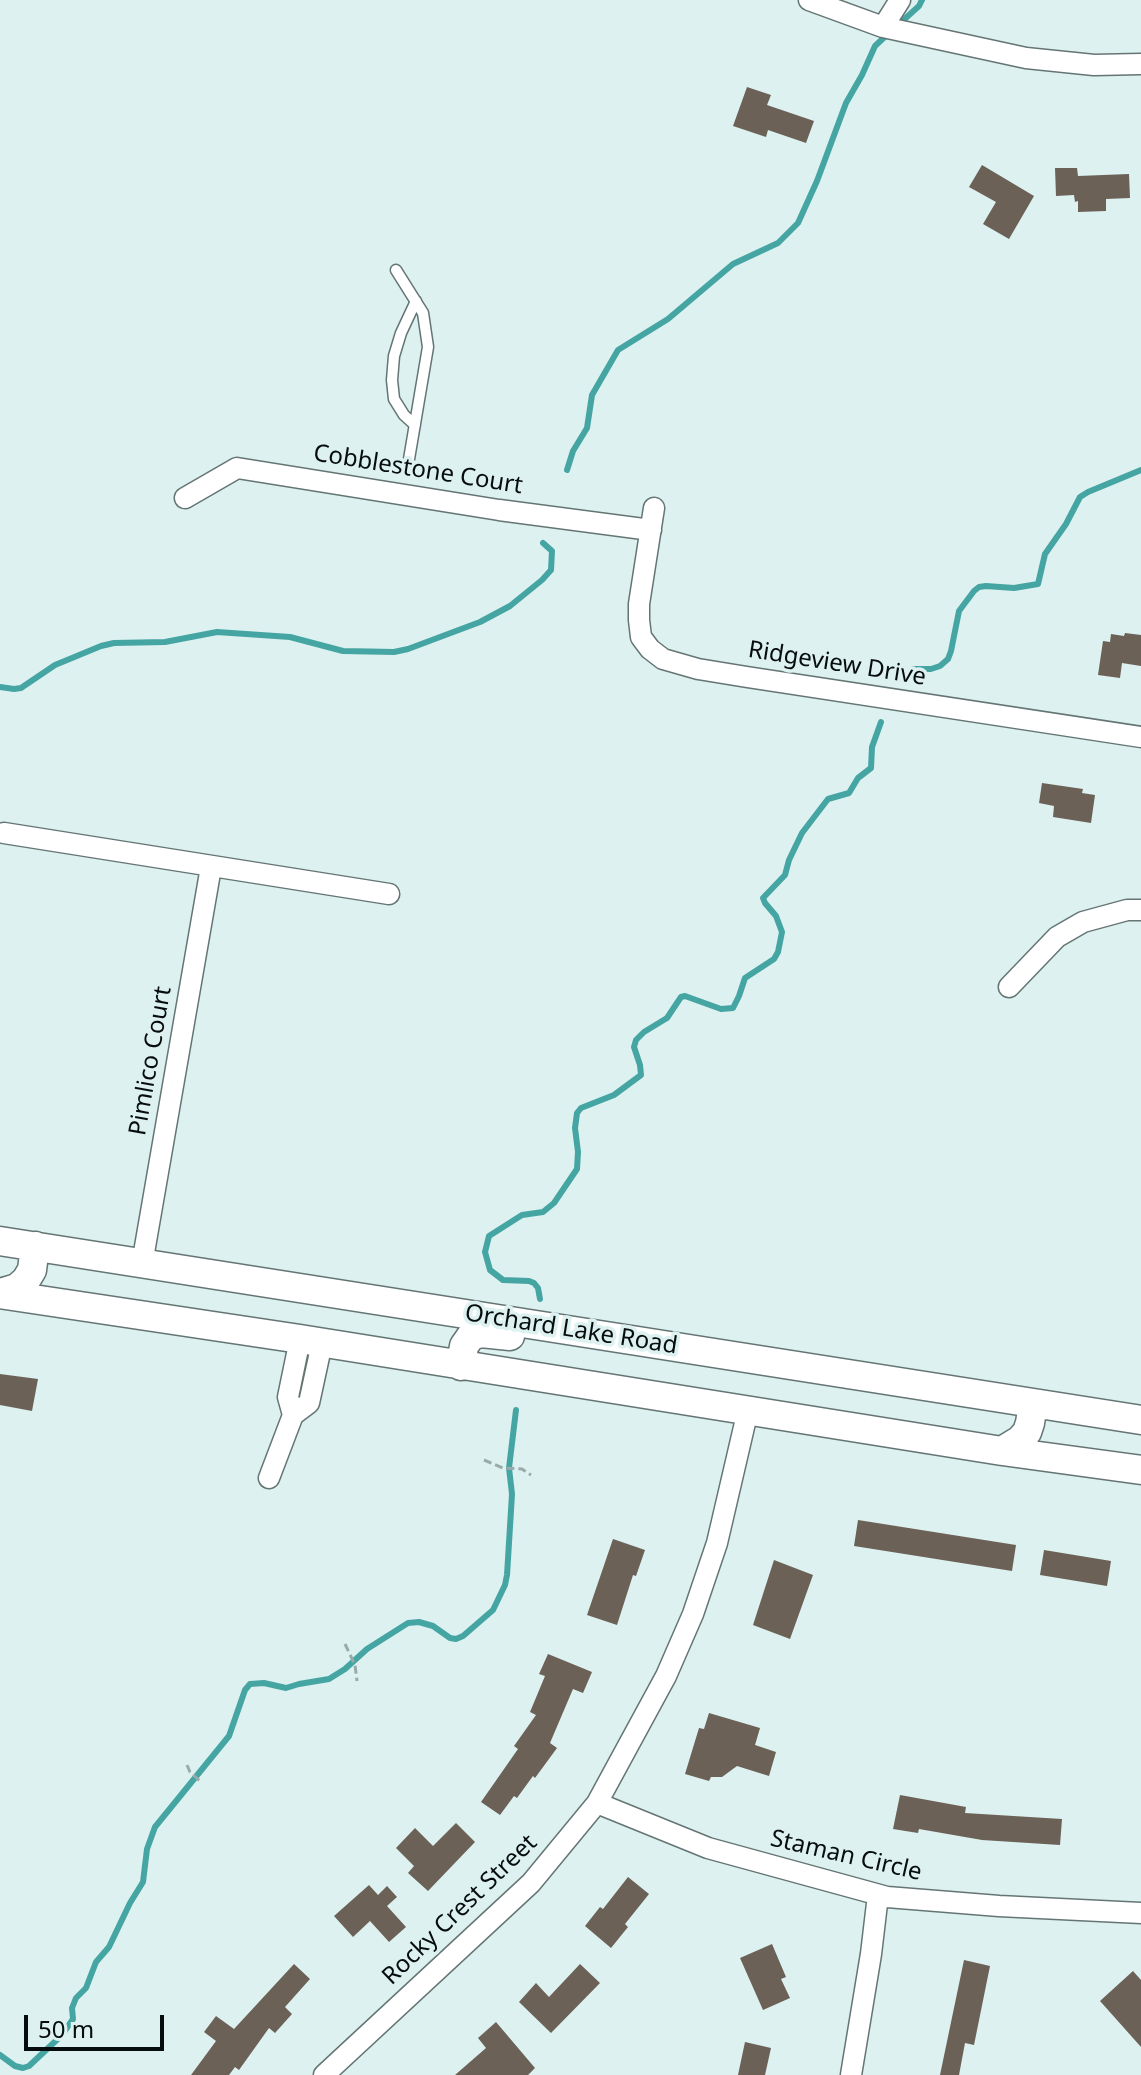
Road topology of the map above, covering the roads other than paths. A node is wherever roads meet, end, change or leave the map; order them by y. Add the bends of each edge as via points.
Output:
1 (809, 0) edge
2 (900, 0) edge
3 (883, 27) junction
4 (1141, 64) edge
5 (396, 270) dead end
6 (416, 301) junction
7 (415, 425) junction
8 (408, 465) dead end
9 (185, 498) dead end
10 (654, 508) dead end
11 (651, 530) junction
12 (1141, 737) edge
13 (4, 833) dead end
14 (211, 867) junction
15 (389, 894) dead end
16 (1141, 910) edge
17 (1009, 987) dead end
18 (0, 1241) edge
19 (35, 1246) junction
20 (142, 1264) junction
21 (0, 1293) edge
22 (311, 1341) junction
23 (648, 1343) junction
24 (461, 1366) junction
25 (1033, 1404) junction
26 (748, 1410) junction
27 (1141, 1420) edge
28 (1002, 1451) junction
29 (1141, 1470) edge
30 (269, 1478) dead end
31 (597, 1803) junction
32 (878, 1895) junction
33 (1141, 1913) edge
34 (324, 2075) edge
35 (851, 2075) edge

1 - 3 street
2 - 3 street
3 - 4 street via 1026,58
5 - 6 lane
6 - 7 lane via 428,347
6 - 7 lane via 394,356 392,380 394,399
7 - 8 lane
9 - 11 street, Cobblestone Court via 237,468
10 - 11 street, Ridgeview Drive
11 - 12 street, Ridgeview Drive via 639,620 641,637 663,659 747,677
13 - 14 street
14 - 15 street
14 - 20 street, Pimlico Court
16 - 17 street via 1083,922 1057,937
18 - 19 main road, Orchard Lake Road
19 - 20 main road, Orchard Lake Road
19 - 21 main road via 26,1280
20 - 23 main road, Orchard Lake Road
21 - 22 main road
22 - 24 main road
22 - 30 street via 288,1397 293,1415
23 - 24 main road via 611,1353 481,1333 464,1346
23 - 25 main road, Orchard Lake Road
24 - 26 main road
25 - 27 main road, Orchard Lake Road
25 - 28 main road via 1027,1432
26 - 28 main road
26 - 31 street, Rocky Crest Street via 717,1543 693,1614 666,1676
28 - 29 main road
31 - 32 street, Staman Circle via 708,1848
31 - 34 street, Rocky Crest Street via 531,1883
32 - 33 street, Staman Circle
32 - 35 street

